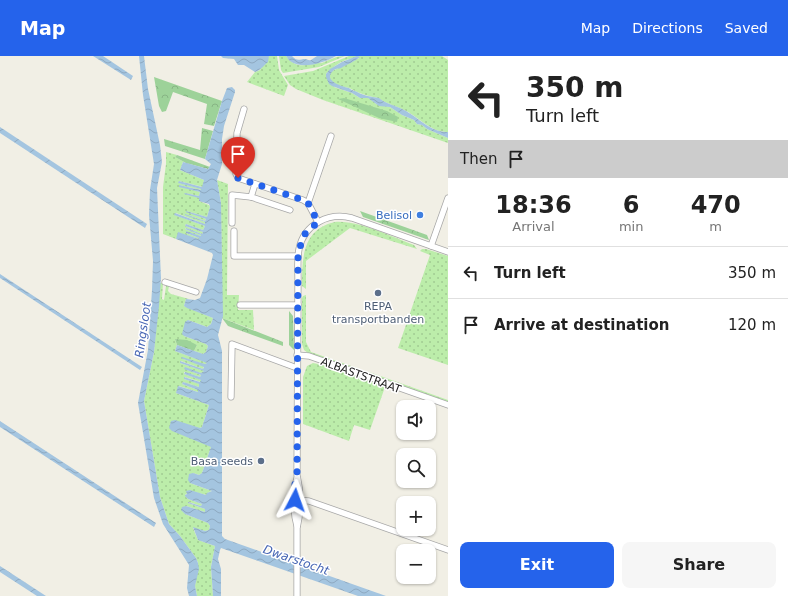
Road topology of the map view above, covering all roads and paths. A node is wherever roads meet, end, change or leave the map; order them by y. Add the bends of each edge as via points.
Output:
1 (244, 109) dead end
2 (331, 136) dead end
3 (255, 184) junction
4 (251, 197) junction
5 (448, 198) edge
6 (308, 203) junction
7 (290, 210) dead end
8 (318, 222) junction
9 (232, 223) dead end
10 (234, 231) dead end
11 (431, 246) junction
12 (448, 252) edge
13 (298, 256) junction
14 (165, 282) dead end
15 (196, 292) dead end
16 (240, 305) dead end
17 (298, 305) junction
18 (297, 355) junction
19 (297, 368) junction
20 (231, 397) dead end
21 (448, 405) edge
22 (297, 500) junction
23 (448, 550) edge
24 (297, 596) edge

1 - 3 street via 236,133 236,174 238,178
2 - 6 street
3 - 4 street
3 - 6 street
4 - 7 street
4 - 9 street via 232,195
5 - 11 street
6 - 8 street
8 - 11 street via 330,217 347,217
8 - 13 street via 305,234
10 - 13 street via 234,256
11 - 12 street
13 - 17 street
14 - 15 street
16 - 17 street
17 - 18 street
18 - 19 street
18 - 21 street, ALBASTSTRAAT via 309,356
19 - 20 street via 232,344
19 - 22 street
22 - 23 street via 307,501
22 - 24 street

